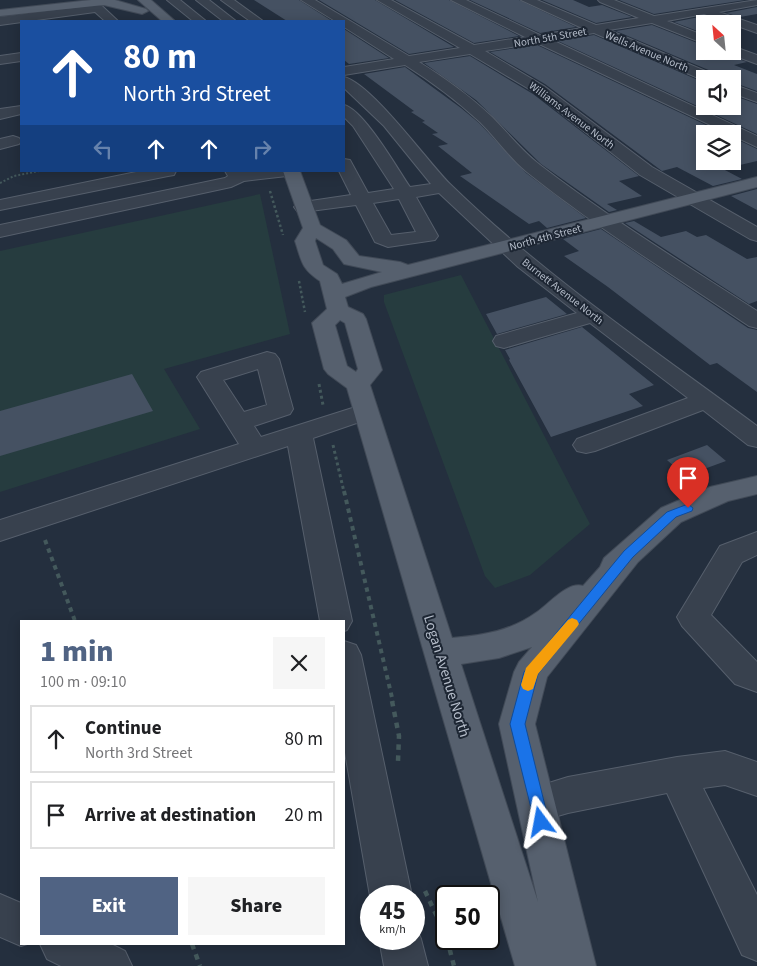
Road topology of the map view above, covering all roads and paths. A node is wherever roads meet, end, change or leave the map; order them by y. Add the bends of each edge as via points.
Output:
1 (82, 0) edge
2 (129, 0) edge
3 (173, 0) edge
4 (202, 0) edge
5 (227, 0) edge
6 (307, 0) edge
7 (383, 0) edge
8 (457, 0) edge
9 (527, 0) edge
10 (604, 0) edge
11 (756, 1) edge
12 (682, 2) dead end
13 (143, 6) edge
14 (706, 11) junction
15 (0, 12) edge
16 (108, 18) edge
17 (152, 20) edge
18 (166, 20) edge
19 (199, 20) edge
20 (229, 20) edge
21 (256, 20) edge
22 (340, 20) edge
23 (654, 20) junction
24 (0, 21) edge
25 (345, 23) edge
26 (595, 29) junction
27 (757, 29) edge
28 (696, 36) edge
29 (539, 39) junction
30 (475, 50) junction
31 (741, 54) edge
32 (20, 57) edge
33 (0, 60) edge
34 (408, 60) junction
35 (757, 60) edge
36 (345, 71) edge
37 (696, 72) edge
38 (345, 82) edge
39 (741, 92) edge
40 (757, 98) edge
41 (20, 111) edge
42 (347, 115) edge
43 (1, 123) edge
44 (757, 142) edge
45 (345, 166) edge
46 (34, 172) edge
47 (163, 172) edge
48 (276, 172) edge
49 (291, 172) edge
50 (236, 173) edge
51 (265, 173) junction
52 (757, 182) edge
53 (0, 183) edge
54 (442, 188) junction
55 (405, 193) junction
56 (363, 198) junction
57 (692, 198) junction
58 (0, 205) edge
59 (303, 207) junction
60 (607, 221) junction
61 (312, 228) junction
62 (0, 231) edge
63 (757, 235) edge
64 (330, 236) junction
65 (284, 238) dead end
66 (508, 247) junction
67 (429, 267) junction
68 (298, 275) dead end
69 (334, 294) junction
70 (594, 315) junction
71 (307, 320) dead end
72 (757, 321) edge
73 (504, 341) dead end
74 (318, 379) dead end
75 (362, 399) junction
76 (706, 400) junction
77 (239, 422) dead end
78 (328, 424) junction
79 (299, 434) junction
80 (757, 439) edge
81 (586, 445) dead end
82 (255, 448) junction
83 (757, 485) edge
84 (38, 518) junction
85 (0, 531) edge
86 (757, 543) edge
87 (628, 554) junction
88 (75, 620) edge
89 (336, 620) edge
90 (440, 653) junction
91 (345, 660) edge
92 (757, 678) edge
93 (392, 699) dead end
94 (677, 774) junction
95 (757, 779) edge
96 (537, 804) junction
97 (389, 885) edge
98 (0, 915) edge
99 (20, 925) edge
100 (757, 940) edge
101 (64, 945) edge
102 (192, 945) edge
103 (402, 950) edge
104 (450, 950) edge
105 (110, 966) edge
106 (200, 966) edge
107 (406, 966) edge
108 (454, 966) edge
109 (537, 966) edge
110 (574, 966) edge

1 - 15 street
2 - 13 main road
3 - 19 street
4 - 20 street
5 - 21 street
6 - 22 street
7 - 30 street, Williams Avenue North
8 - 29 street
9 - 26 street, Wells Avenue North
10 - 23 street
11 - 14 street, North 5th Street
12 - 14 street
13 - 15 main road via 104,2
13 - 17 main road
13 - 18 main road
14 - 23 street, North 5th Street
14 - 27 street
16 - 24 street via 98,8
23 - 26 street, North 5th Street
23 - 28 street
25 - 34 street
26 - 29 street, North 5th Street
26 - 37 street, Wells Avenue North
29 - 30 street, North 5th Street
29 - 44 street
30 - 34 street, North 5th Street
30 - 57 street, Williams Avenue North via 539,89 646,171
31 - 35 street
32 - 33 street
34 - 36 street, North 5th Street
34 - 60 street via 445,84 533,168
38 - 54 street, Burnett Avenue North via 388,123
39 - 40 street
41 - 43 street
42 - 55 street via 359,123
45 - 56 street
46 - 53 path
47 - 58 street
48 - 51 street
49 - 59 main road
50 - 51 street
50 - 62 street via 231,182
51 - 65 path
52 - 57 main road, North 4th Street
54 - 55 street
54 - 66 street, Burnett Avenue North
55 - 56 street
55 - 56 street via 428,236 382,238
56 - 59 street
57 - 60 main road, North 4th Street
57 - 63 street, Williams Avenue North
59 - 61 main road
60 - 66 main road, North 4th Street
60 - 72 street
61 - 64 main road
61 - 69 main road via 305,241 314,268
64 - 67 main road via 352,260 391,268
64 - 69 main road via 340,265
66 - 67 main road, North 4th Street
66 - 70 street, Burnett Avenue North
67 - 69 main road, North 4th Street
68 - 71 path
69 - 75 main road via 355,319 370,370
69 - 75 main road via 323,323 336,369
70 - 73 street
70 - 76 street, Burnett Avenue North
74 - 78 path
75 - 78 street
75 - 90 main road, Logan Avenue North
76 - 80 street, Burnett Avenue North
76 - 81 street
77 - 82 street
78 - 79 street
78 - 93 path
79 - 82 street
79 - 89 street
82 - 84 street
83 - 87 main road via 720,494 672,514
84 - 85 street
84 - 88 path
86 - 92 street via 732,554 693,617 747,674
87 - 90 main road via 557,616 533,632 495,645
87 - 96 main road via 531,672 517,724
90 - 109 main road, Logan Avenue North
91 - 97 street
94 - 95 street via 725,768
94 - 96 street
94 - 100 street
96 - 110 main road
98 - 99 street
101 - 105 street
102 - 106 path
103 - 107 street
104 - 108 path

